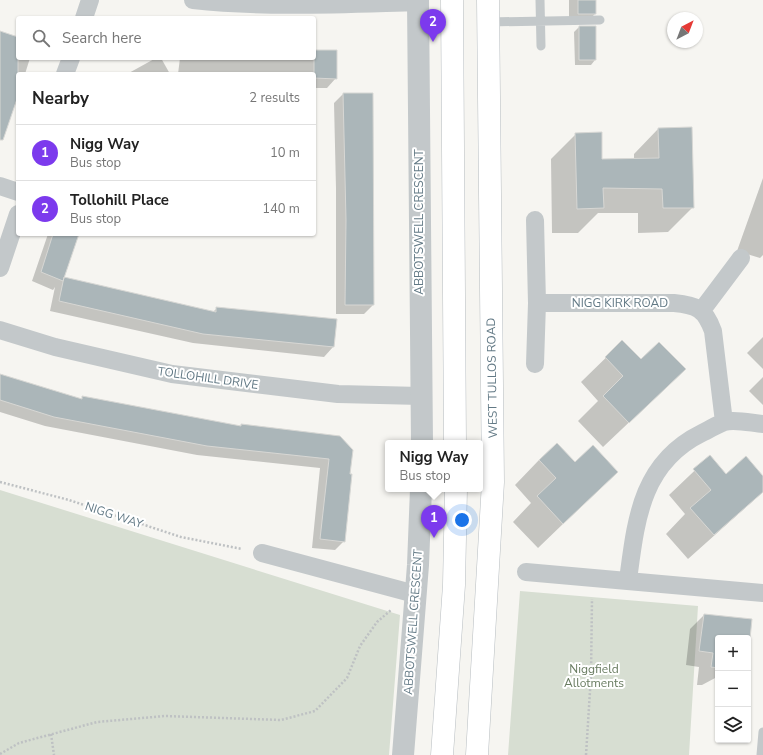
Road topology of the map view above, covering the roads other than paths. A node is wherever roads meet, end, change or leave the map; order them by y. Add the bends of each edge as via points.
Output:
1 (90, 0) edge
2 (193, 0) edge
3 (452, 0) edge
4 (488, 0) edge
5 (540, 0) edge
6 (418, 1) edge
7 (85, 16) edge
8 (600, 20) dead end
9 (541, 21) junction
10 (489, 22) junction
11 (541, 46) dead end
12 (70, 60) edge
13 (66, 72) edge
14 (0, 186) edge
15 (16, 191) edge
16 (16, 220) edge
17 (535, 220) dead end
18 (742, 258) dead end
19 (0, 268) edge
20 (537, 303) junction
21 (702, 310) junction
22 (0, 330) edge
23 (535, 364) dead end
24 (421, 396) junction
25 (724, 422) junction
26 (763, 424) edge
27 (422, 440) edge
28 (455, 440) edge
29 (421, 492) edge
30 (456, 492) edge
31 (262, 553) road end
32 (526, 572) dead end
33 (628, 580) junction
34 (763, 593) edge
35 (415, 598) junction
36 (763, 732) edge
37 (403, 755) edge
38 (442, 755) edge
39 (477, 755) edge
40 (762, 755) edge

1 - 7 street
2 - 6 street via 238,5 287,6
3 - 28 main road
4 - 10 main road, WEST TULLOS ROAD
5 - 9 lane
6 - 24 street, ABBOTSWELL CRESCENT
8 - 9 lane
9 - 10 lane
9 - 11 lane
10 - 39 main road, WEST TULLOS ROAD via 493,482
12 - 13 street
14 - 15 street
16 - 19 street
17 - 20 street
18 - 21 street
20 - 21 street, NIGG KIRK ROAD via 674,302 690,304
20 - 23 street
21 - 25 street via 709,319 712,331
22 - 24 street, TOLLOHILL DRIVE via 55,347 172,374 338,394
24 - 27 street, ABBOTSWELL CRESCENT
25 - 26 street
25 - 33 street via 688,439 668,456 655,473 637,516
29 - 35 street, ABBOTSWELL CRESCENT
30 - 38 main road via 454,585
31 - 35 street
32 - 33 street
33 - 34 street
35 - 37 street, ABBOTSWELL CRESCENT
36 - 40 lane

